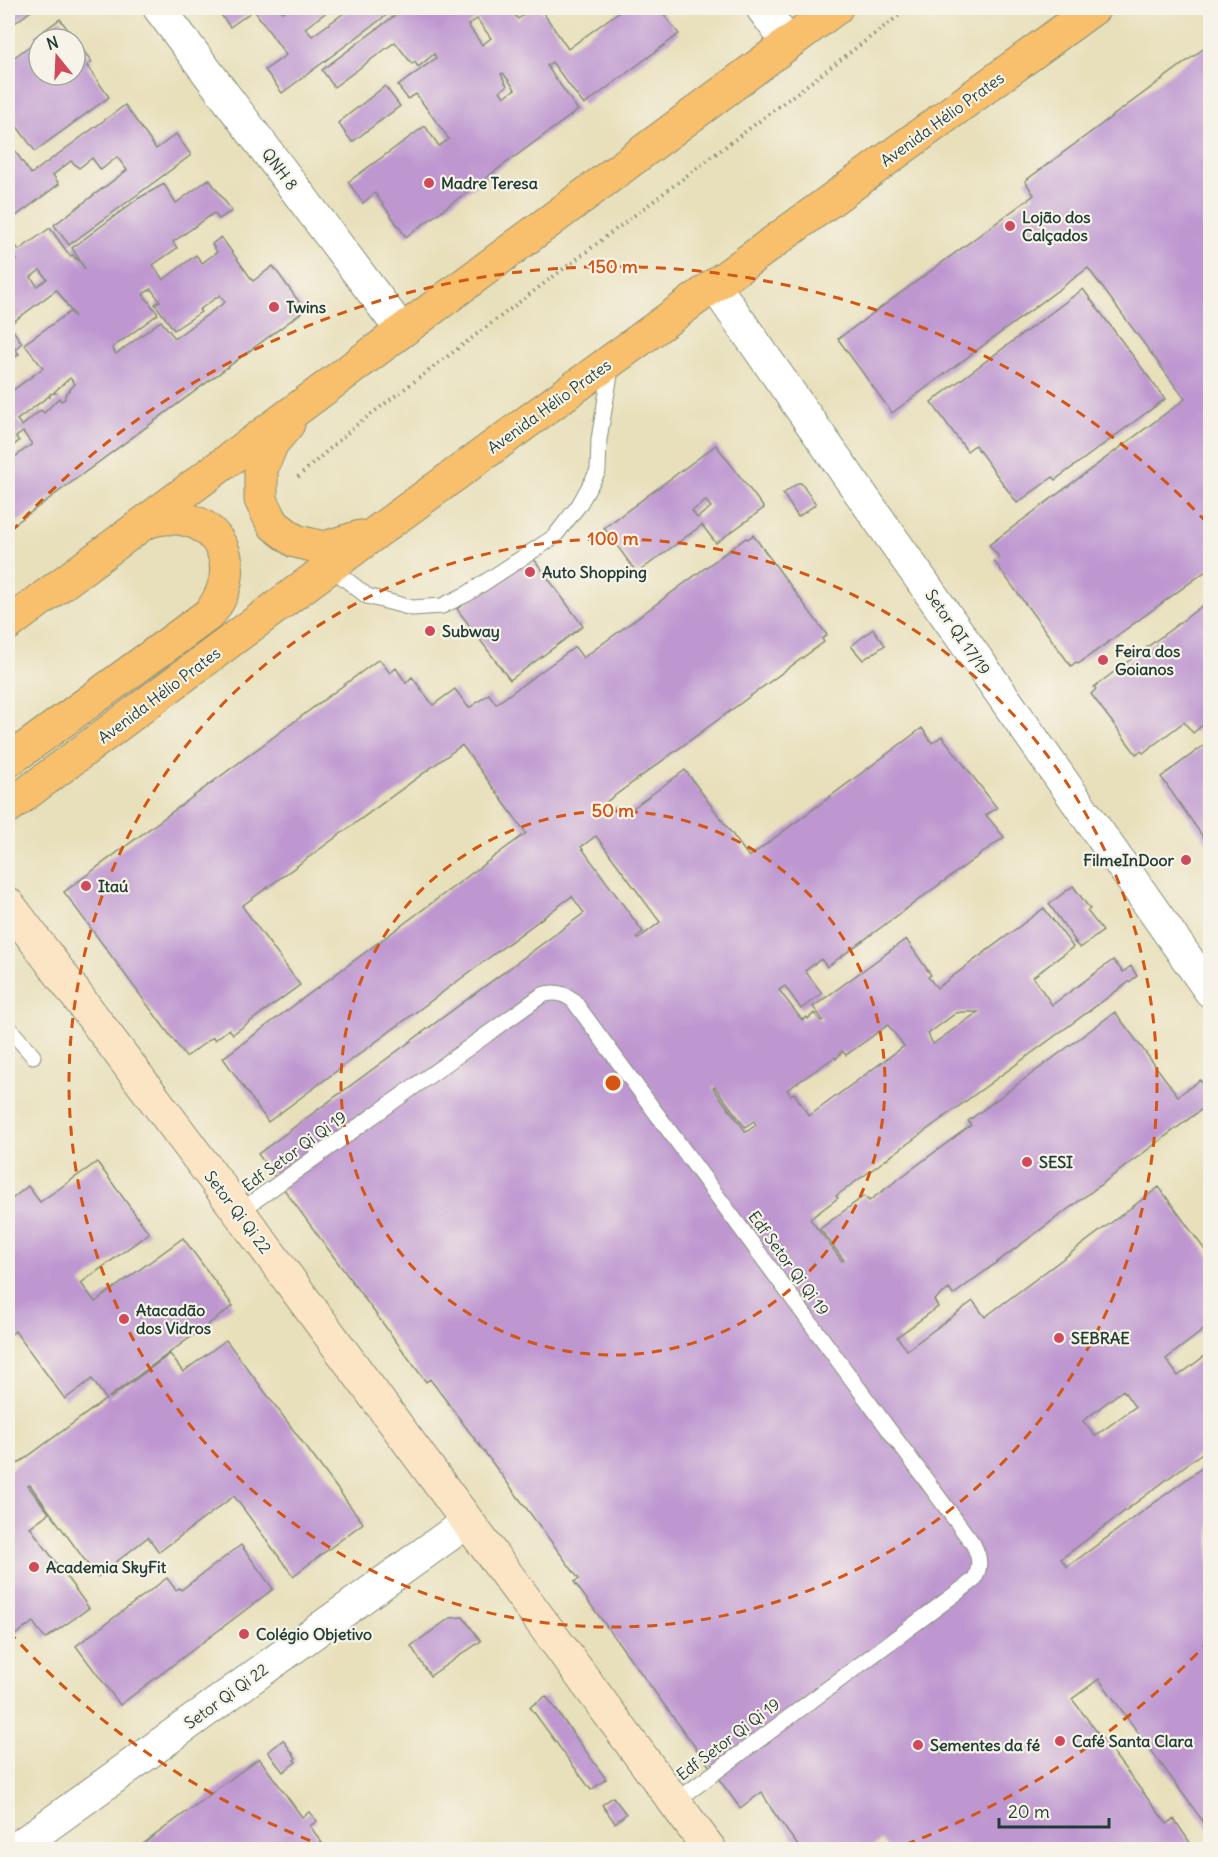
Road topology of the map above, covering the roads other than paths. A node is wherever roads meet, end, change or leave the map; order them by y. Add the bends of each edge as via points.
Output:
1 (159, 8) edge
2 (762, 8) edge
3 (836, 8) edge
4 (1094, 8) edge
5 (788, 43) junction
6 (714, 285) junction
7 (402, 331) junction
8 (613, 360) junction
9 (313, 396) junction
10 (146, 522) junction
11 (378, 531) junction
12 (330, 567) junction
13 (10, 618) edge
14 (8, 761) edge
15 (8, 807) edge
16 (8, 904) edge
17 (1208, 982) edge
18 (8, 1027) edge
19 (33, 1056) dead end
20 (239, 1212) junction
21 (467, 1522) junction
22 (675, 1802) junction
23 (14, 1850) edge
24 (710, 1850) edge

1 - 7 street, QNH 8
2 - 5 street
3 - 5 main road
4 - 6 main road, Avenida Hélio Prates
5 - 7 main road
6 - 8 main road, Avenida Hélio Prates
6 - 17 street, Setor QI 17/19
7 - 9 main road
8 - 11 main road, Avenida Hélio Prates
8 - 12 lane via 599,439 598,471 579,506 554,537 442,606 412,608 367,596
9 - 10 main road
9 - 11 main road via 272,443 261,469 261,501 274,525 295,541 324,548
10 - 13 main road
10 - 14 main road via 161,517 194,521 219,542 227,572 219,602 209,614
11 - 12 main road, Avenida Hélio Prates
12 - 15 main road, Avenida Hélio Prates
16 - 20 street, Setor Qi Qi 22
18 - 19 lane
20 - 21 street, Setor Qi Qi 22
20 - 22 lane, Edf Setor Qi Qi 19 via 542,995 550,992 566,996 588,1019 973,1544 980,1562 974,1580
21 - 22 street, Setor Qi Qi 22
21 - 23 street, Setor Qi Qi 22
22 - 24 street, Setor Qi Qi 22

